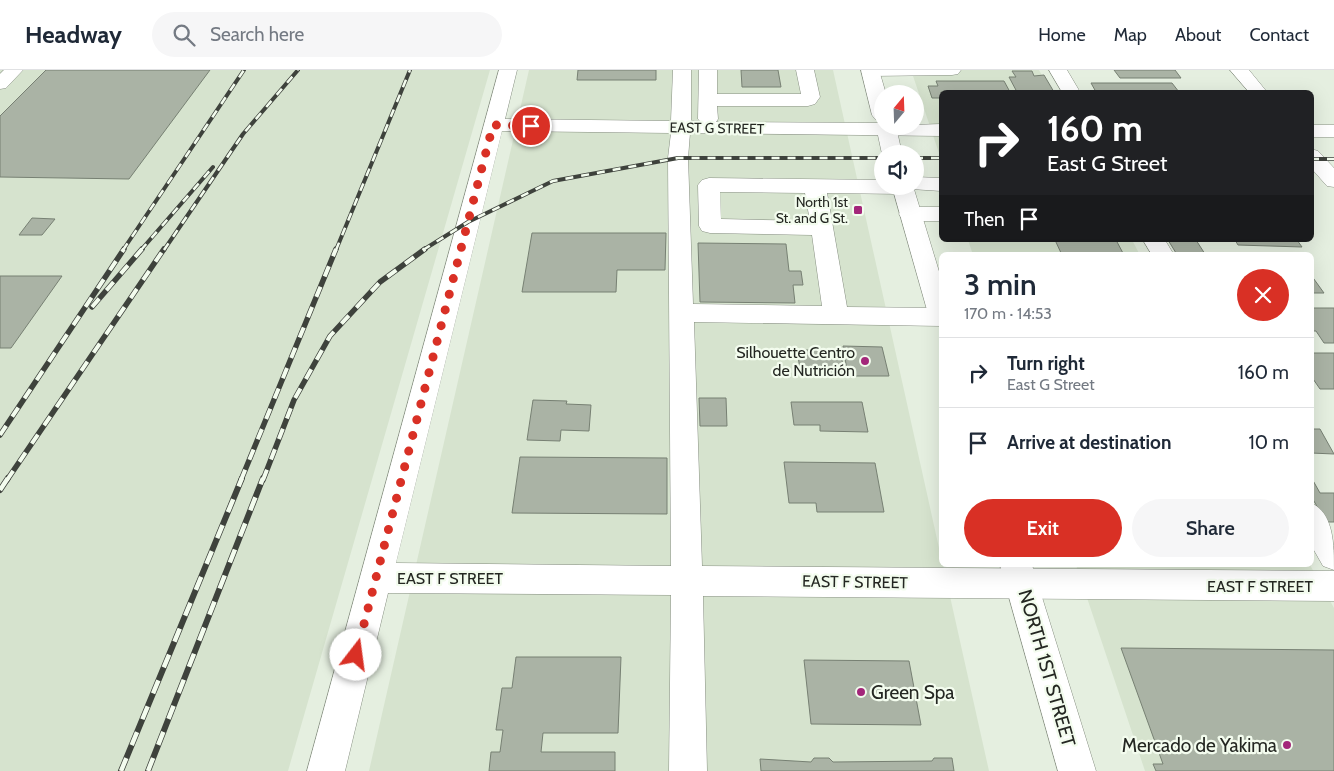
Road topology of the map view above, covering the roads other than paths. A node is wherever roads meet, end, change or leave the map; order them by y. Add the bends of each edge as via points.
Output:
1 (14, 70) edge
2 (508, 70) edge
3 (682, 70) edge
4 (708, 70) edge
5 (806, 70) edge
6 (870, 70) edge
7 (952, 70) edge
8 (1058, 70) edge
9 (1239, 70) edge
10 (0, 84) edge
11 (874, 85) edge
12 (1070, 90) edge
13 (1256, 90) edge
14 (708, 100) junction
15 (874, 124) edge
16 (493, 125) junction
17 (681, 128) junction
18 (708, 128) junction
19 (924, 128) edge
20 (939, 130) edge
21 (1314, 131) edge
22 (1334, 131) edge
23 (1314, 159) edge
24 (1334, 182) edge
25 (939, 184) edge
26 (924, 185) edge
27 (814, 186) junction
28 (874, 186) edge
29 (907, 195) edge
30 (910, 214) junction
31 (939, 214) edge
32 (822, 228) junction
33 (939, 310) edge
34 (681, 313) junction
35 (836, 315) junction
36 (939, 317) edge
37 (1314, 521) edge
38 (1334, 556) edge
39 (1019, 574) edge
40 (376, 578) junction
41 (687, 580) junction
42 (1334, 586) edge
43 (326, 771) edge
44 (688, 771) edge
45 (1077, 771) edge

1 - 10 street
2 - 16 street
3 - 17 street
4 - 14 street
5 - 14 street via 811,97 808,100
6 - 7 street
6 - 11 street
8 - 12 street
9 - 13 street
14 - 18 street
15 - 18 street, EAST G STREET
16 - 17 street, EAST G STREET
16 - 40 street
17 - 18 street, EAST G STREET
17 - 34 street via 678,158
19 - 20 street, EAST G STREET
21 - 22 street
23 - 24 street
25 - 26 street
27 - 28 street
27 - 32 street
27 - 32 street via 709,185 710,226
29 - 30 street
30 - 31 street
30 - 33 street
32 - 35 street
34 - 35 street
34 - 41 street
35 - 36 street
37 - 38 street
39 - 41 street, EAST F STREET
39 - 42 street, EAST F STREET
39 - 45 street, NORTH 1ST STREET
40 - 41 street, EAST F STREET
40 - 43 street
41 - 44 street

